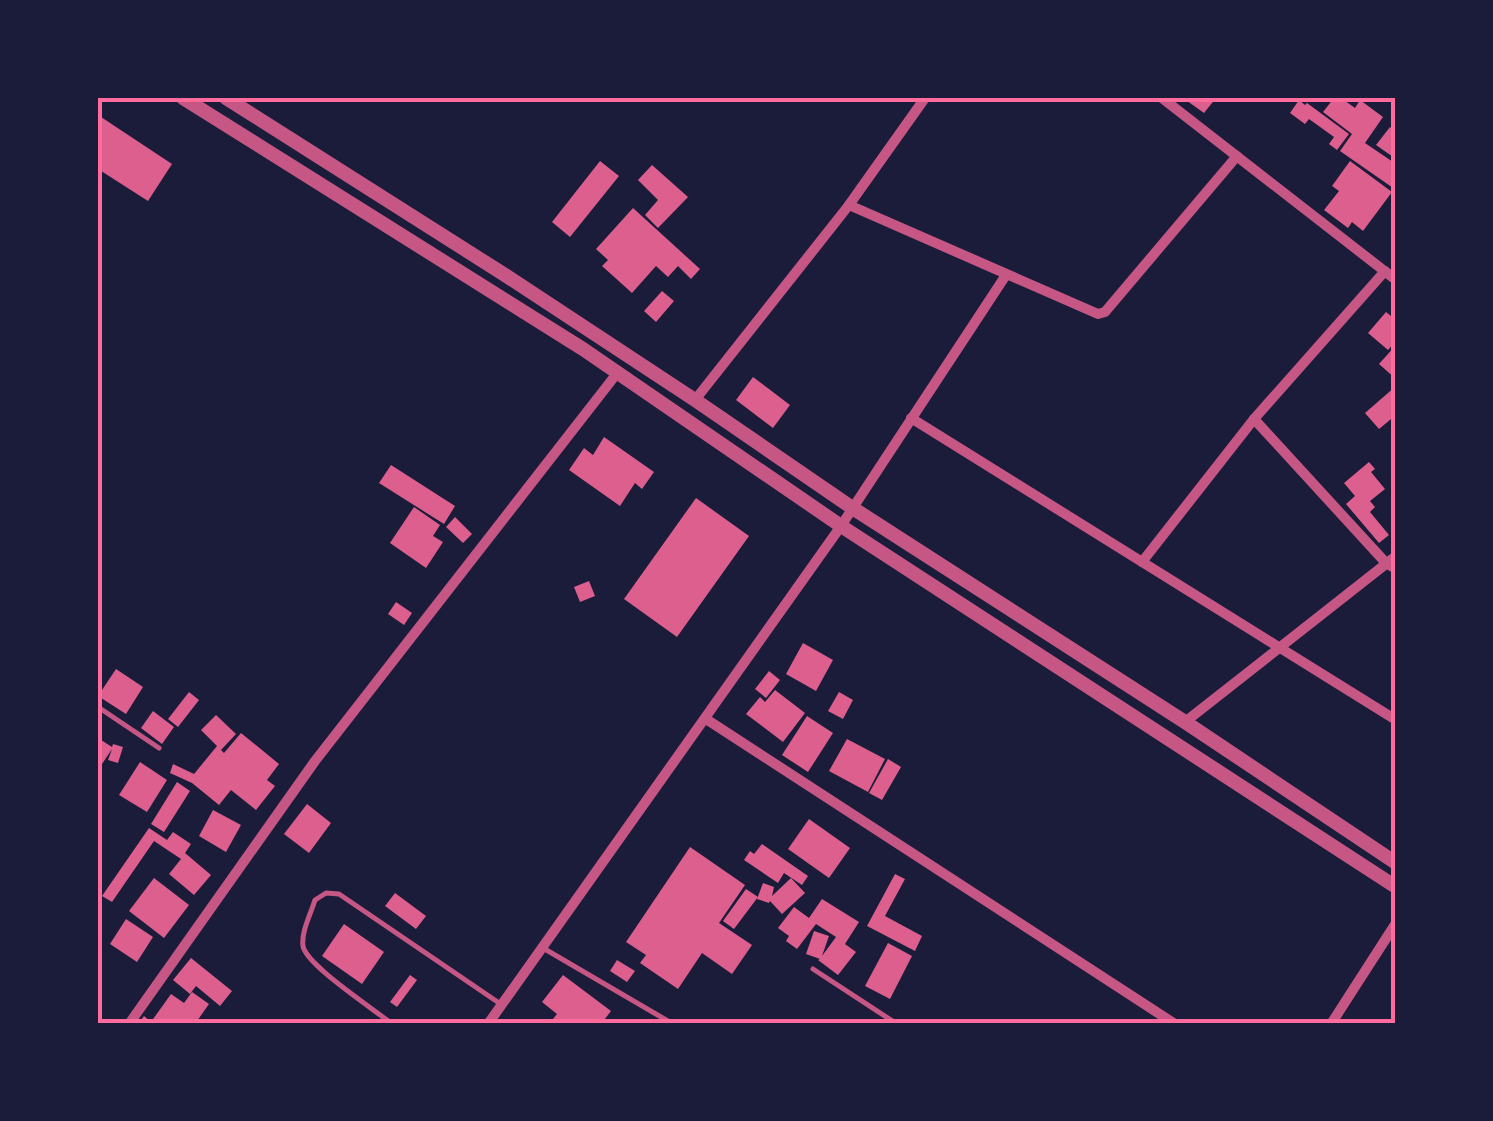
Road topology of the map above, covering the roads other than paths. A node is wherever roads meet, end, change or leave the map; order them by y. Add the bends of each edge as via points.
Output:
1 (183, 98) edge
2 (226, 98) edge
3 (925, 98) edge
4 (1162, 98) edge
5 (1237, 156) junction
6 (849, 205) junction
7 (1385, 271) junction
8 (1006, 275) junction
9 (1396, 280) edge
10 (618, 372) junction
11 (695, 400) junction
12 (911, 418) junction
13 (1254, 419) junction
14 (852, 507) junction
15 (841, 526) junction
16 (1142, 562) junction
17 (1392, 563) edge
18 (1280, 648) junction
19 (98, 707) edge
20 (706, 719) junction
21 (1396, 720) edge
22 (1185, 722) junction
23 (159, 748) dead end
24 (1396, 863) edge
25 (1396, 887) edge
26 (1396, 924) edge
27 (543, 948) junction
28 (812, 969) dead end
29 (502, 1006) junction
30 (129, 1024) edge
31 (392, 1024) edge
32 (488, 1024) edge
33 (673, 1024) edge
34 (897, 1024) edge
35 (1175, 1024) edge
36 (1331, 1024) edge

1 - 10 street
2 - 11 street
3 - 6 street
4 - 5 street
5 - 7 street
5 - 8 street via 1105,312
6 - 8 street
6 - 11 street
7 - 9 street
7 - 13 street
8 - 12 street
10 - 15 street
10 - 30 street via 315,761
11 - 14 street
12 - 14 street
12 - 16 street
13 - 16 street
13 - 17 street
14 - 15 street
14 - 22 street
15 - 20 street
15 - 25 street
16 - 18 street
17 - 18 street
18 - 21 street
18 - 22 street
19 - 23 lane
20 - 27 street
20 - 35 street
22 - 24 street
26 - 36 street
27 - 29 street
27 - 33 lane
28 - 34 lane
29 - 31 lane via 339,894 315,900 304,951
29 - 32 street

